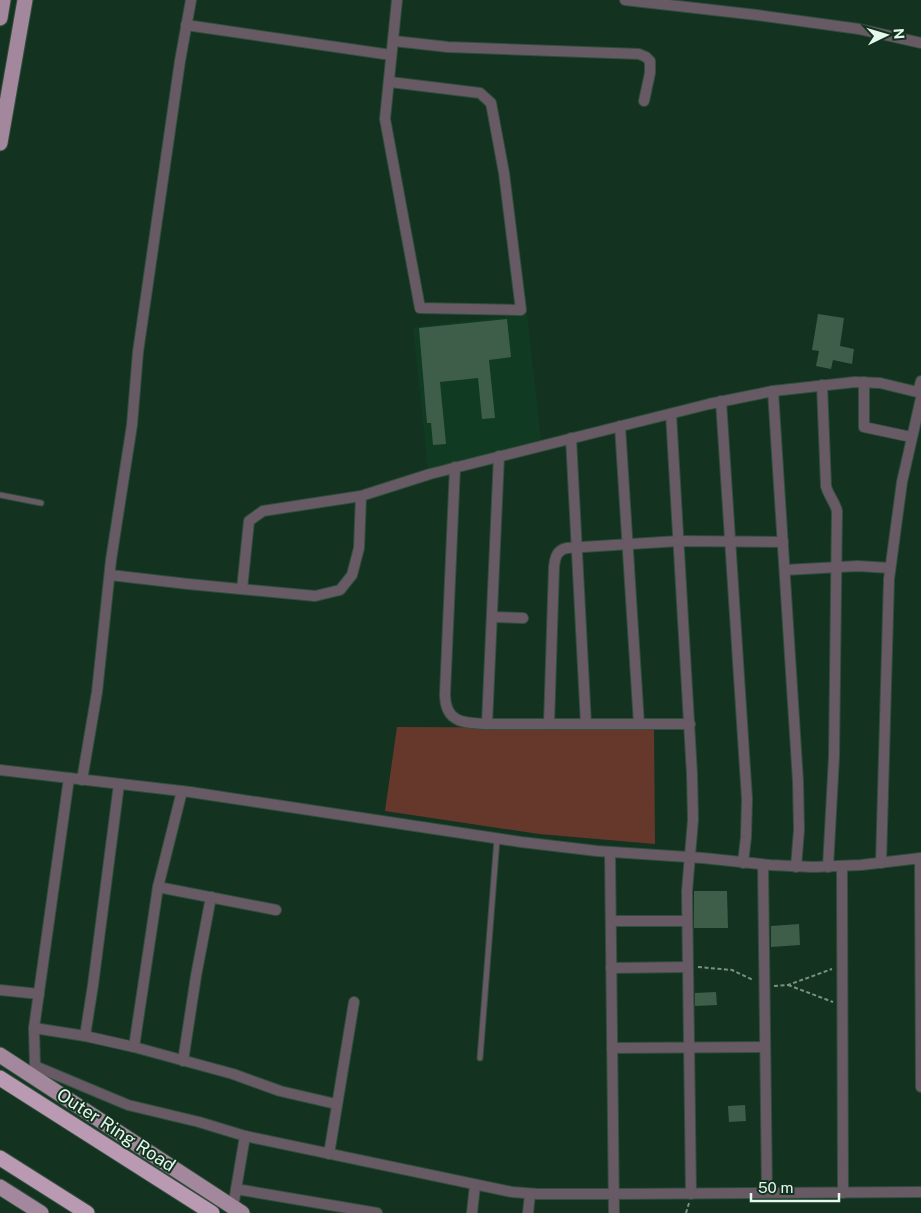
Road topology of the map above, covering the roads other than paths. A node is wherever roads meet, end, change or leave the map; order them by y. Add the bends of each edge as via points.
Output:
1 (4, 0) edge
2 (25, 0) edge
3 (191, 0) edge
4 (397, 0) edge
5 (625, 0) edge
6 (0, 18) edge
7 (186, 25) junction
8 (394, 41) junction
9 (921, 43) edge
10 (391, 54) junction
11 (390, 82) junction
12 (644, 100) dead end
13 (0, 143) edge
14 (921, 381) edge
15 (864, 382) junction
16 (822, 385) junction
17 (773, 392) junction
18 (920, 394) edge
19 (720, 401) junction
20 (670, 414) junction
21 (620, 426) junction
22 (911, 437) junction
23 (571, 438) junction
24 (499, 456) junction
25 (455, 467) junction
26 (0, 495) edge
27 (361, 496) junction
28 (41, 504) dead end
29 (679, 541) junction
30 (730, 541) junction
31 (784, 542) junction
32 (627, 544) junction
33 (577, 547) junction
34 (836, 566) junction
35 (890, 568) junction
36 (785, 570) junction
37 (110, 575) junction
38 (242, 589) junction
39 (492, 617) junction
40 (523, 618) dead end
41 (487, 724) junction
42 (549, 724) junction
43 (586, 724) junction
44 (639, 724) junction
45 (690, 724) junction
46 (0, 770) edge
47 (70, 778) junction
48 (82, 780) junction
49 (119, 784) junction
50 (182, 792) junction
51 (496, 839) junction
52 (610, 852) junction
53 (690, 857) junction
54 (920, 858) edge
55 (742, 863) junction
56 (881, 863) junction
57 (763, 865) junction
58 (842, 866) junction
59 (796, 867) junction
60 (828, 867) junction
61 (158, 887) junction
62 (212, 897) junction
63 (276, 910) dead end
64 (687, 920) junction
65 (611, 921) junction
66 (921, 948) edge
67 (688, 967) junction
68 (611, 968) junction
69 (0, 990) edge
70 (39, 994) junction
71 (354, 1002) dead end
72 (34, 1028) junction
73 (921, 1028) edge
74 (85, 1036) junction
75 (134, 1047) junction
76 (765, 1047) junction
77 (612, 1048) junction
78 (689, 1048) junction
79 (0, 1055) edge
80 (480, 1058) dead end
81 (183, 1061) junction
82 (0, 1078) edge
83 (921, 1087) edge
84 (336, 1104) junction
85 (245, 1136) junction
86 (329, 1154) junction
87 (0, 1158) edge
88 (475, 1185) junction
89 (0, 1187) edge
90 (236, 1188) junction
91 (921, 1192) edge
92 (843, 1193) junction
93 (530, 1194) junction
94 (614, 1194) junction
95 (691, 1194) junction
96 (767, 1194) junction
97 (238, 1210) edge
98 (41, 1213) edge
99 (87, 1213) edge
100 (212, 1213) edge
101 (377, 1213) edge
102 (472, 1213) edge
103 (528, 1213) edge
104 (614, 1213) edge

1 - 6 main road
2 - 13 main road
3 - 7 street
4 - 8 street
5 - 9 street via 859,29
7 - 10 street
7 - 37 street via 138,352 132,426
8 - 10 street
8 - 12 street via 448,47 639,54 650,61
10 - 11 street
11 - 11 street via 385,119 420,308 521,310 492,103 480,92
14 - 18 street
15 - 16 street
15 - 18 street
15 - 22 street via 864,427
16 - 17 street
16 - 34 street via 826,486 836,506
17 - 19 street
17 - 31 street
18 - 22 street
19 - 20 street
19 - 30 street
20 - 21 street
20 - 29 street
21 - 23 street
21 - 32 street
22 - 35 street
23 - 24 street
23 - 33 street
24 - 25 street
24 - 39 street
25 - 27 street
25 - 41 street via 445,700 448,711 456,719
26 - 28 lane
27 - 38 street via 263,511 249,521
27 - 38 street via 359,548 352,575 340,590 315,596
29 - 30 street
29 - 32 street
29 - 45 street
30 - 31 street
30 - 55 street via 748,799
31 - 36 street
32 - 33 street
32 - 44 street
33 - 42 street via 560,550 555,560
33 - 43 street
34 - 35 street
34 - 36 street
34 - 60 street via 834,757
35 - 56 street
36 - 59 street via 799,806
37 - 38 street
37 - 48 street via 97,692
39 - 40 street
39 - 41 street
41 - 42 street
42 - 43 street
43 - 44 street
44 - 45 street
45 - 53 street via 693,813
46 - 47 street
47 - 48 street
47 - 70 street
48 - 49 street
49 - 50 street
49 - 74 street
50 - 51 street
50 - 61 street
51 - 52 street
51 - 80 lane
52 - 53 street
52 - 65 street
53 - 55 street
53 - 64 street
54 - 56 street
54 - 66 street
55 - 57 street
56 - 58 street
57 - 59 street
57 - 76 street
58 - 60 street
58 - 92 street
59 - 60 street
61 - 62 street
61 - 75 street
62 - 63 street
62 - 81 street
64 - 65 street
64 - 67 street
65 - 68 street
66 - 73 street
67 - 68 street
67 - 78 street
68 - 77 street
69 - 70 street
70 - 72 street
71 - 84 street
72 - 74 street
72 - 85 street via 35,1066 128,1105
73 - 83 street
74 - 75 street
75 - 81 street
76 - 78 street
76 - 96 street
77 - 78 street
77 - 94 street
78 - 95 street
79 - 97 main road
81 - 84 street via 280,1091
82 - 100 highway, Outer Ring Road
84 - 86 street
85 - 86 street
85 - 90 street
86 - 88 street
87 - 99 highway
88 - 93 street
88 - 102 street
89 - 98 main road
90 - 97 street
90 - 101 street
91 - 92 street
92 - 96 street
93 - 94 street
93 - 103 street
94 - 95 street
94 - 104 street
95 - 96 street

